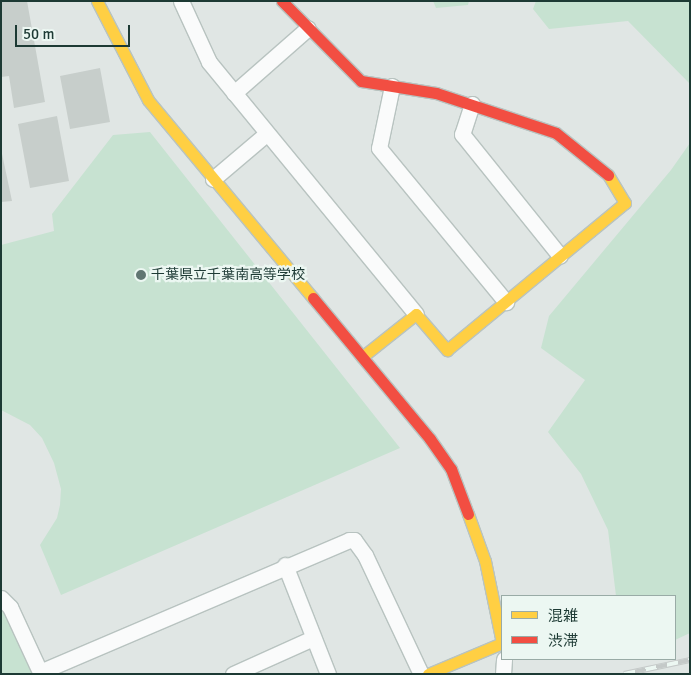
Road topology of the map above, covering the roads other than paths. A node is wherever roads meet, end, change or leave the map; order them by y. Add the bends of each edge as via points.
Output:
1 (97, 1) edge
2 (181, 1) edge
3 (282, 1) edge
4 (308, 28) junction
5 (392, 86) junction
6 (234, 93) junction
7 (472, 104) junction
8 (266, 134) junction
9 (213, 179) junction
10 (560, 256) junction
11 (506, 302) junction
12 (416, 314) junction
13 (362, 357) junction
14 (285, 565) junction
15 (1, 598) edge
16 (313, 638) junction
17 (501, 638) edge
18 (501, 643) edge
19 (504, 660) edge
20 (41, 673) edge
21 (233, 674) edge
22 (328, 674) edge
23 (421, 674) edge
24 (428, 674) edge
25 (503, 674) edge

1 - 9 street via 140,89
2 - 6 street via 209,62
3 - 4 street
4 - 5 street via 362,81
4 - 6 street
5 - 7 street via 436,93
5 - 11 street via 379,148
6 - 8 street
7 - 10 street via 462,134
7 - 10 street via 556,133 606,172 625,203
8 - 9 street
8 - 12 street
9 - 13 street
10 - 11 street
11 - 12 street via 447,350
12 - 13 street
13 - 17 street via 430,439 454,476 485,561
14 - 16 street
14 - 20 street
14 - 23 street via 341,541 354,540 365,555
15 - 20 street via 10,607
16 - 21 street
16 - 22 street
18 - 24 street
19 - 25 street

